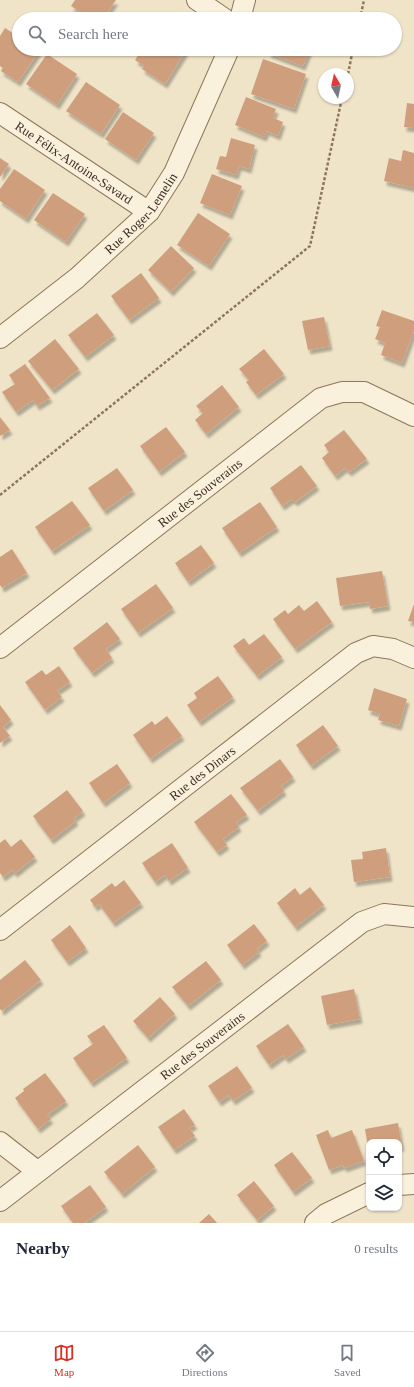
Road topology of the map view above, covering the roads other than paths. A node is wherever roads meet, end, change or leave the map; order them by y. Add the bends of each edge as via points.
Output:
1 (197, 0) edge
2 (245, 0) edge
3 (215, 12) edge
4 (242, 12) edge
5 (226, 56) edge
6 (0, 113) edge
7 (149, 212) junction
8 (0, 338) edge
9 (414, 416) edge
10 (0, 648) edge
11 (414, 658) edge
12 (414, 917) edge
13 (0, 930) edge
14 (0, 1142) edge
15 (37, 1171) junction
16 (414, 1184) edge
17 (402, 1185) edge
18 (366, 1194) edge
19 (0, 1201) edge
20 (315, 1223) edge

1 - 3 street
2 - 4 street
5 - 7 street, Rue Roger-Lemelin via 174,173
6 - 7 street, Rue Félix-Antoine-Savard
7 - 8 street, Rue Roger-Lemelin via 77,278
9 - 10 street, Rue des Souverains via 364,392 342,392 321,398
11 - 13 street, Rue des Dinars via 392,649 373,646 356,653
12 - 15 street, Rue des Souverains via 384,914 362,922
14 - 15 street
15 - 19 street, Rue des Souverains
16 - 17 street
18 - 20 street via 326,1214

